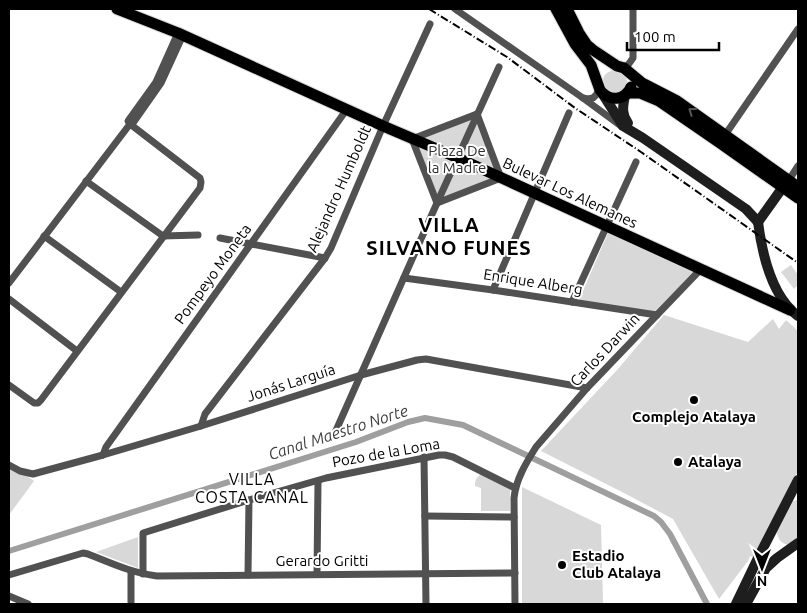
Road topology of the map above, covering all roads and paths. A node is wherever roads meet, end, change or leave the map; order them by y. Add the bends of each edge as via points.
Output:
1 (117, 9) edge
2 (456, 9) edge
3 (556, 9) edge
4 (567, 9) edge
5 (633, 9) edge
6 (430, 24) dead end
7 (798, 29) edge
8 (180, 34) junction
9 (499, 67) dead end
10 (622, 69) junction
11 (600, 88) junction
12 (626, 94) junction
13 (583, 98) junction
14 (347, 109) junction
15 (569, 113) dead end
16 (477, 114) junction
17 (130, 124) junction
18 (383, 126) junction
19 (626, 129) junction
20 (725, 135) junction
21 (643, 138) junction
22 (412, 139) junction
23 (458, 158) junction
24 (636, 162) dead end
25 (798, 166) edge
26 (501, 178) junction
27 (86, 181) junction
28 (786, 184) junction
29 (798, 188) edge
30 (534, 194) junction
31 (798, 198) edge
32 (437, 203) junction
33 (746, 209) junction
34 (768, 209) junction
35 (758, 222) junction
36 (606, 226) junction
37 (198, 235) dead end
38 (44, 236) junction
39 (163, 236) junction
40 (220, 238) dead end
41 (251, 244) junction
42 (325, 258) junction
43 (701, 269) junction
44 (404, 278) junction
45 (9, 283) edge
46 (774, 285) junction
47 (493, 290) junction
48 (121, 292) junction
49 (759, 295) junction
50 (9, 298) edge
51 (572, 302) junction
52 (794, 313) edge
53 (657, 315) junction
54 (77, 351) junction
55 (361, 375) junction
56 (9, 385) edge
57 (587, 388) junction
58 (200, 426) junction
59 (334, 435) dead end
60 (103, 455) junction
61 (424, 457) junction
62 (9, 465) edge
63 (798, 480) edge
64 (318, 481) junction
65 (515, 488) junction
66 (798, 498) edge
67 (249, 500) junction
68 (788, 502) junction
69 (425, 516) junction
70 (514, 517) junction
71 (774, 543) junction
72 (796, 544) edge
73 (131, 571) junction
74 (515, 573) junction
75 (143, 574) junction
76 (317, 574) junction
77 (426, 574) junction
78 (9, 575) edge
79 (248, 575) junction
80 (9, 596) edge
81 (28, 604) edge
82 (131, 604) edge
83 (426, 604) edge
84 (514, 604) edge
85 (736, 604) edge
86 (746, 604) edge

1 - 8 main road, Bulevar Los Alemanes
2 - 13 street
3 - 11 main road via 591,65
4 - 10 main road via 587,45
5 - 10 street via 633,58
6 - 18 street, Alejandro Humboldt
7 - 20 street
8 - 14 main road, Bulevar Los Alemanes
8 - 17 street via 156,82 128,121
9 - 16 street
10 - 11 main road via 610,66 603,71
10 - 12 main road via 631,80
20 -> 10 main road via 677,101
11 - 12 main road via 608,97 615,99
11 - 13 street via 593,98
11 - 19 main road
12 - 21 main road via 622,111 624,118
12 - 28 main road via 640,93 659,101
13 - 19 street
14 - 18 main road, Bulevar Los Alemanes
14 - 41 street, Pompeyo Moneta
15 - 30 street
16 - 22 street
16 - 23 street
16 - 26 street
17 - 27 street
17 - 39 street via 202,182
18 - 22 main road, Bulevar Los Alemanes
18 - 42 street, Alejandro Humboldt
19 - 21 main road
20 - 28 main road
21 - 33 main road
22 - 23 main road, Bulevar Los Alemanes
22 - 32 street
23 - 26 main road, Bulevar Los Alemanes
23 - 32 street
24 - 36 street
25 - 28 street
26 - 30 main road, Bulevar Los Alemanes
26 - 32 street
27 - 38 street
27 - 39 street
28 - 29 main road
28 - 31 main road
28 - 34 main road
30 - 36 main road, Bulevar Los Alemanes
30 - 47 street
32 - 44 street
33 - 34 main road
33 - 35 main road
34 - 35 main road
35 - 46 main road
36 - 43 main road, Bulevar Los Alemanes
36 - 51 street
37 - 39 street
38 - 45 street
38 - 48 street
39 - 48 street
40 - 41 street
41 - 42 street
41 - 60 street, Pompeyo Moneta
42 - 58 street, Alejandro Humboldt via 205,414
43 - 49 main road, Bulevar Los Alemanes
43 - 53 street, Carlos Darwin
44 - 47 street, Enrique Alberg
44 - 55 street
46 - 49 main road via 772,294
46 - 52 main road
47 - 51 street, Enrique Alberg
48 - 54 street
49 - 52 main road, Bulevar Los Alemanes
50 - 54 street
51 - 53 street, Enrique Alberg
53 - 57 street, Carlos Darwin
54 - 56 street via 38,403
55 - 57 street, Jonás Larguía via 426,359
55 - 58 street, Jonás Larguía
55 - 59 street
57 - 65 street, Carlos Darwin via 536,447
58 - 60 street, Jonás Larguía
60 - 62 street, Jonás Larguía via 33,474
61 - 64 street, Pozo de la Loma
61 - 65 street, Pozo de la Loma via 453,457
61 - 69 street
63 - 68 main road
64 - 67 street, Pozo de la Loma
64 - 76 street
65 - 70 street
66 - 68 main road
67 - 75 street, Pozo de la Loma via 143,533
67 - 79 street
68 - 71 main road
69 - 70 street
69 - 77 street
70 - 74 street
71 - 72 main road via 784,549
71 - 85 main road
72 - 86 main road via 766,568
73 - 75 street, Gerardo Gritti
73 - 78 street, Gerardo Gritti via 83,553
73 - 82 street
74 - 77 street, Gerardo Gritti
74 - 84 street
75 - 79 street, Gerardo Gritti
76 - 77 street, Gerardo Gritti
76 - 79 street, Gerardo Gritti
77 - 83 street
80 - 81 street

